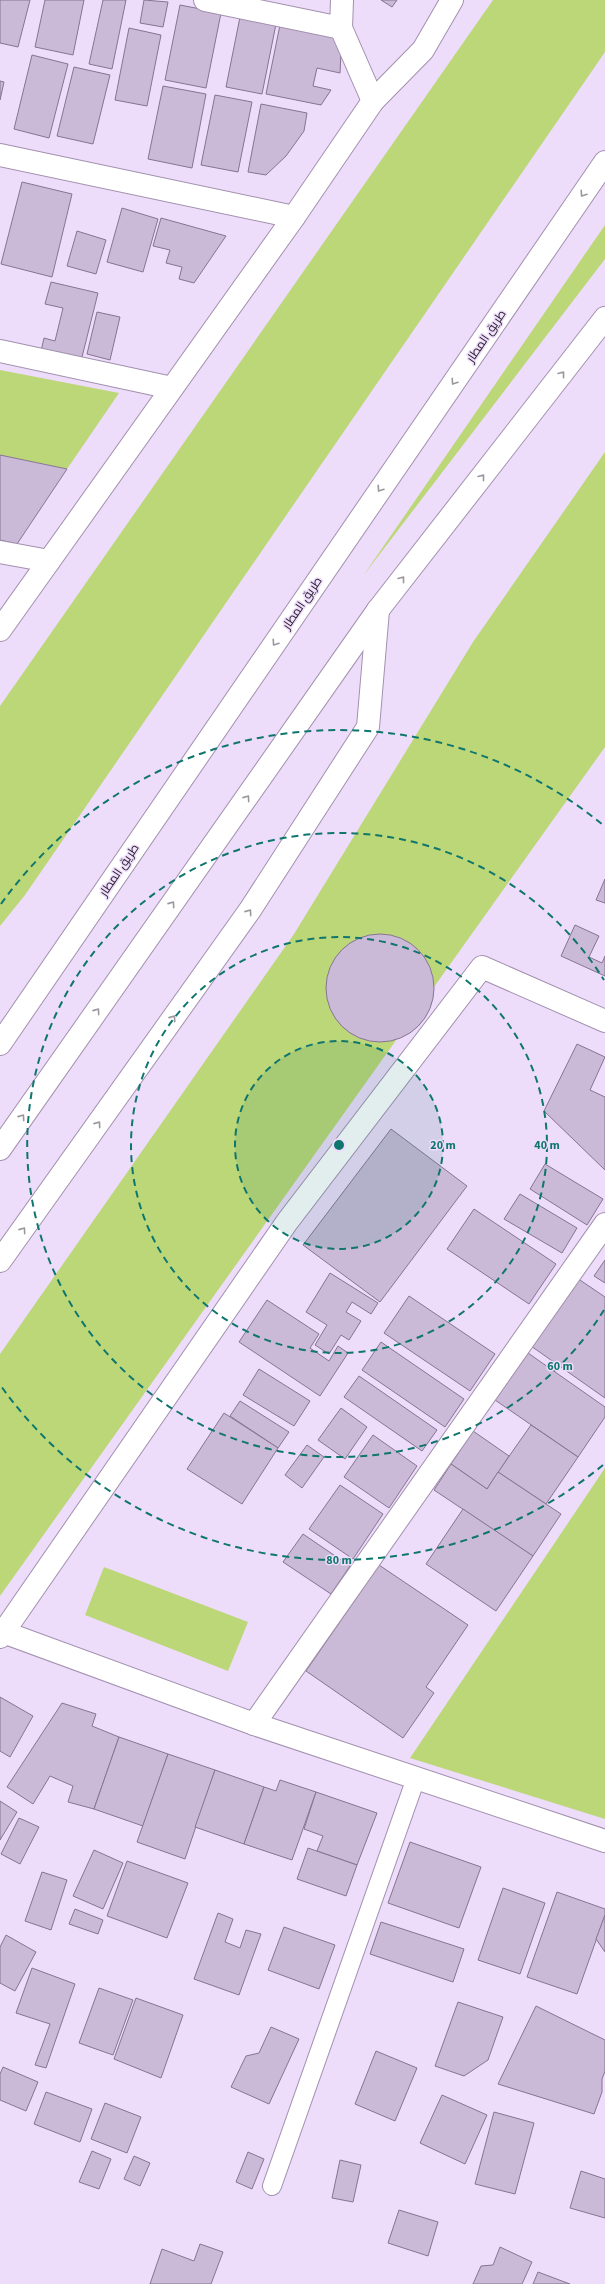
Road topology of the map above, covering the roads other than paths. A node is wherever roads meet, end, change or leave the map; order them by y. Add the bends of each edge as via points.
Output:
1 (205, 0) edge
2 (342, 0) edge
3 (452, 0) edge
4 (341, 28) junction
5 (373, 101) junction
6 (0, 155) edge
7 (605, 162) edge
8 (294, 218) junction
9 (605, 318) edge
10 (0, 351) edge
11 (172, 388) junction
12 (0, 552) edge
13 (49, 560) junction
14 (378, 610) junction
15 (0, 630) edge
16 (605, 1021) edge
17 (0, 1044) edge
18 (0, 1149) edge
19 (605, 1224) edge
20 (0, 1261) edge
21 (2, 1635) edge
22 (254, 1724) junction
23 (416, 1778) junction
24 (605, 1841) edge
25 (272, 2186) dead end

1 - 4 main road
2 - 4 main road
3 - 5 main road via 423,50
4 - 5 main road
5 - 8 main road
6 - 8 main road
7 -> 17 main road, طريق المطار
8 - 11 main road
14 -> 9 main road
10 - 11 main road
11 - 13 main road
12 - 13 main road
13 - 15 main road
18 -> 14 main road
20 -> 14 main road via 250,910 368,727
16 - 21 main road via 482,967 287,1222
19 - 22 main road
21 - 22 main road
22 - 23 main road
23 - 24 main road
23 - 25 lane

